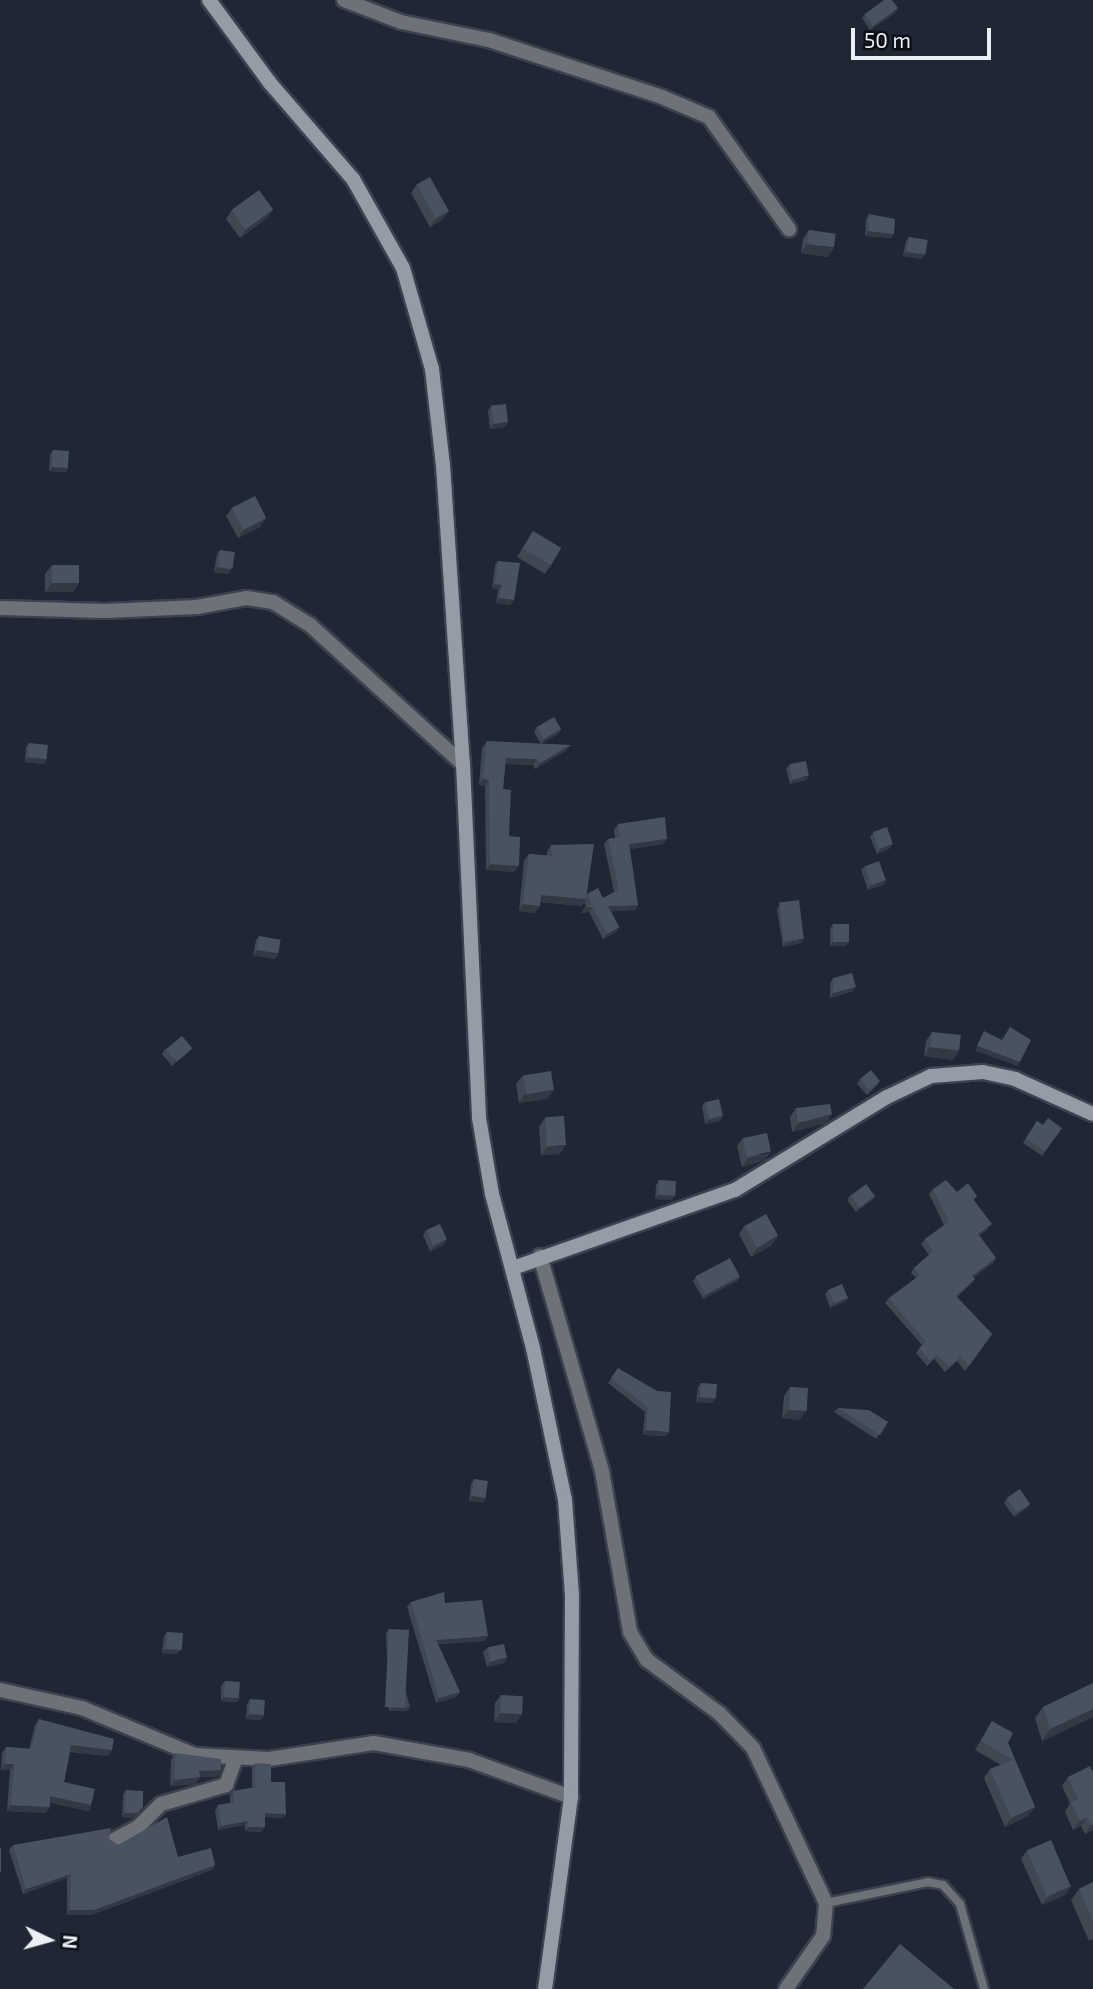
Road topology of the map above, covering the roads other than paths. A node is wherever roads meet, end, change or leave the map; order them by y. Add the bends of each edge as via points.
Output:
1 (209, 0) edge
2 (344, 0) edge
3 (789, 229) dead end
4 (0, 608) edge
5 (463, 764) junction
6 (1093, 1114) edge
7 (540, 1256) junction
8 (513, 1268) junction
9 (0, 1689) edge
10 (236, 1758) junction
11 (571, 1797) junction
12 (114, 1840) edge
13 (826, 1903) junction
14 (545, 1989) edge
15 (786, 1989) edge
16 (984, 1989) edge

1 - 5 street via 270,83 353,179 404,268 432,369 443,464
2 - 3 street via 401,22 489,40 709,117
4 - 5 street via 104,611 197,607 247,598 273,602 310,625
5 - 8 street via 479,1118 492,1194
6 - 7 street via 1015,1079 983,1072 931,1076 887,1097 735,1190
7 - 8 street
7 - 13 street via 602,1471 630,1632 648,1660 719,1713 753,1748
8 - 11 street via 565,1500 572,1596
9 - 10 street via 82,1708 176,1749
10 - 11 street via 269,1759 374,1743 469,1760
10 - 12 street via 226,1785 162,1804 137,1828
11 - 14 street
13 - 15 street via 823,1936
13 - 16 lane via 928,1882 943,1885 960,1904

